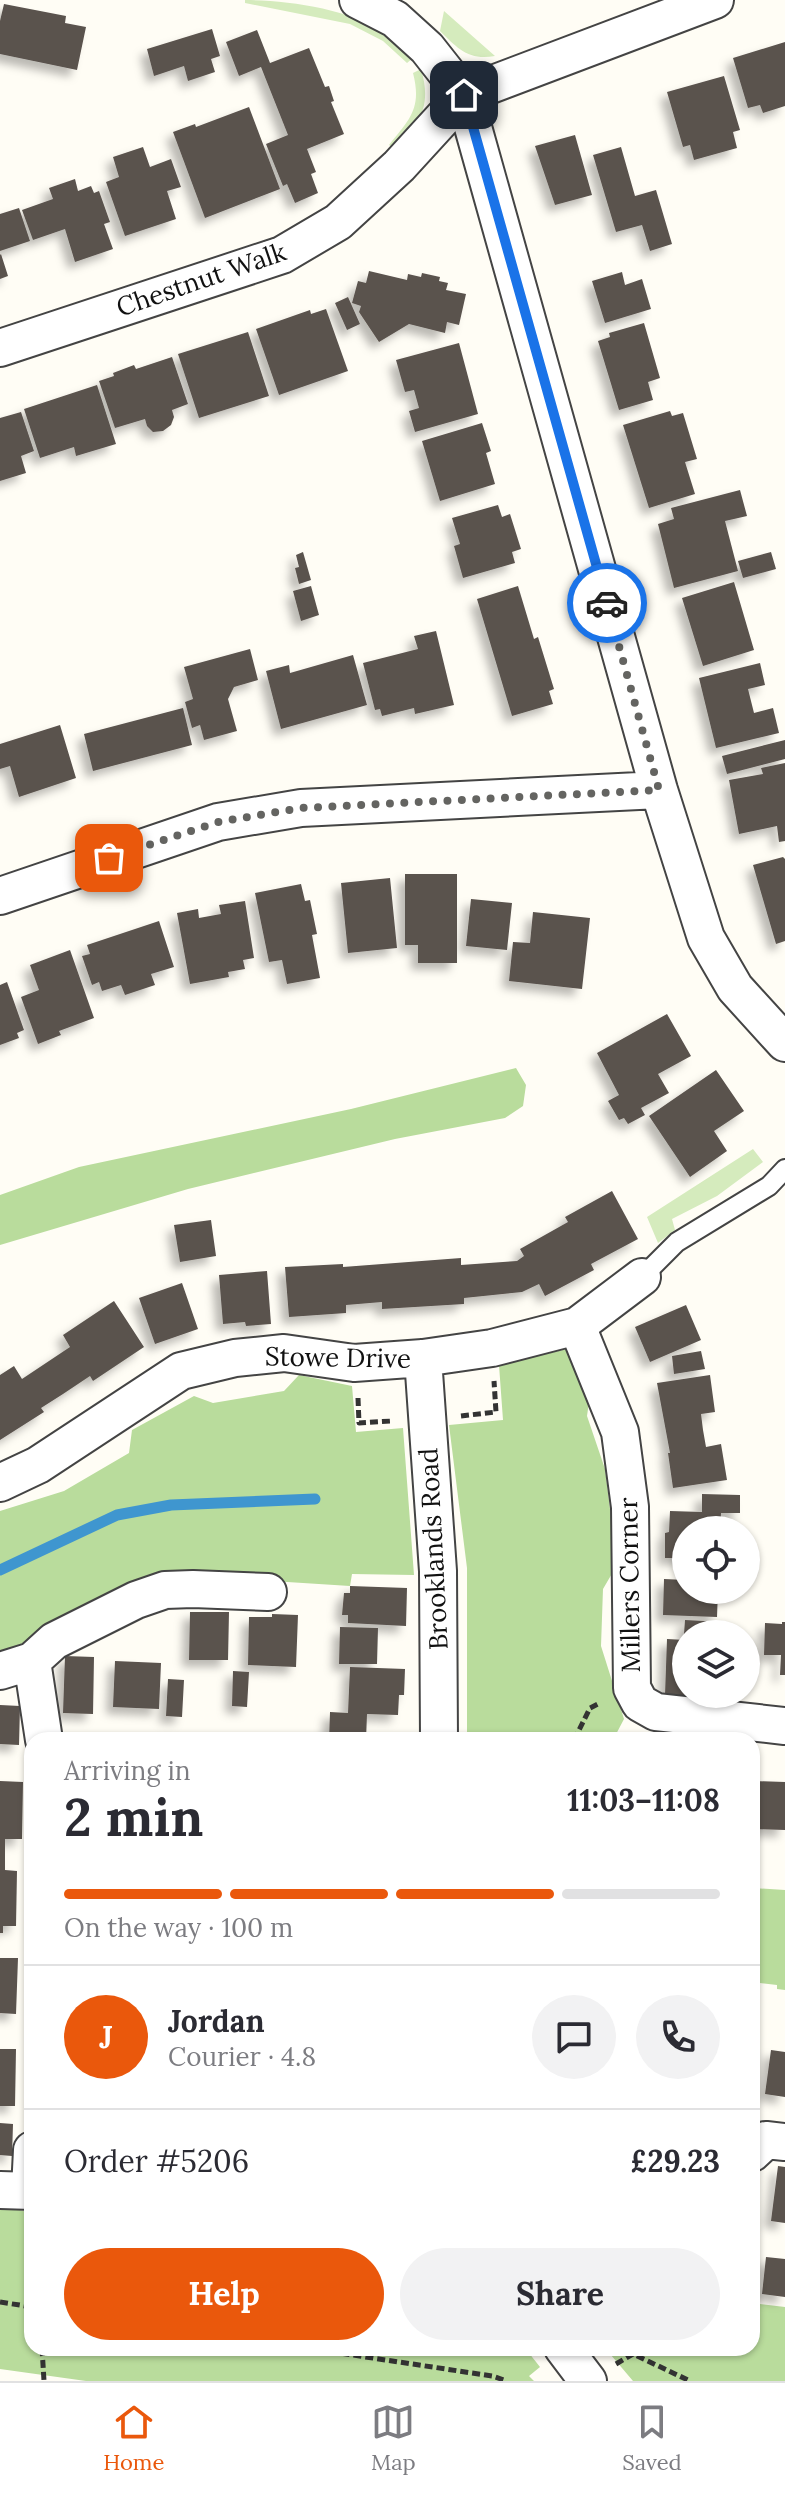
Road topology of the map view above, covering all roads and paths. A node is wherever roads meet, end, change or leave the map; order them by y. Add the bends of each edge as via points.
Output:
1 (358, 0) edge
2 (715, 0) edge
3 (464, 95) junction
4 (0, 348) edge
5 (659, 790) junction
6 (0, 896) edge
7 (785, 1043) edge
8 (785, 1169) edge
9 (642, 1277) joint
10 (577, 1326) junction
11 (492, 1348) junction
12 (423, 1358) junction
13 (358, 1395) dead end
14 (427, 1418) junction
15 (0, 1483) edge
16 (268, 1592) dead end
17 (16, 1666) edge
18 (632, 1688) junction
19 (785, 1726) edge
20 (41, 1732) edge
21 (439, 1732) edge
22 (578, 1732) edge
23 (785, 2142) edge
24 (760, 2146) edge
25 (0, 2302) edge
26 (24, 2306) edge
27 (42, 2356) edge
28 (359, 2356) edge
29 (569, 2356) edge
30 (630, 2356) edge
31 (637, 2356) edge
32 (588, 2380) edge
33 (44, 2381) edge
34 (507, 2381) edge
35 (690, 2381) edge

1 - 3 street via 395,19 427,48
2 - 3 street, Chestnut Walk
3 - 4 street, Chestnut Walk via 338,222 282,255
3 - 5 street
5 - 6 street via 301,808 218,822
5 - 7 street via 705,887 706,938 735,988
8 - 9 lane via 769,1186 677,1242
9 - 10 street, Stowe Drive
10 - 11 street, Stowe Drive
10 - 18 street, Millers Corner via 620,1432 630,1507
11 - 12 street, Stowe Drive
11 - 14 path via 496,1412
12 - 14 street, Brooklands Road
12 - 15 street, Stowe Drive via 354,1363 284,1353 181,1371 38,1465
13 - 14 path via 359,1423
14 - 21 street, Brooklands Road via 438,1571
16 - 17 street via 165,1590 54,1641
17 - 20 street
18 - 19 street, Millers Corner via 640,1703 656,1712
18 - 22 path via 590,1708
23 - 24 street via 766,2140
25 - 26 path
27 - 33 path
28 - 34 path
29 - 32 street
30 - 32 path
31 - 35 path

